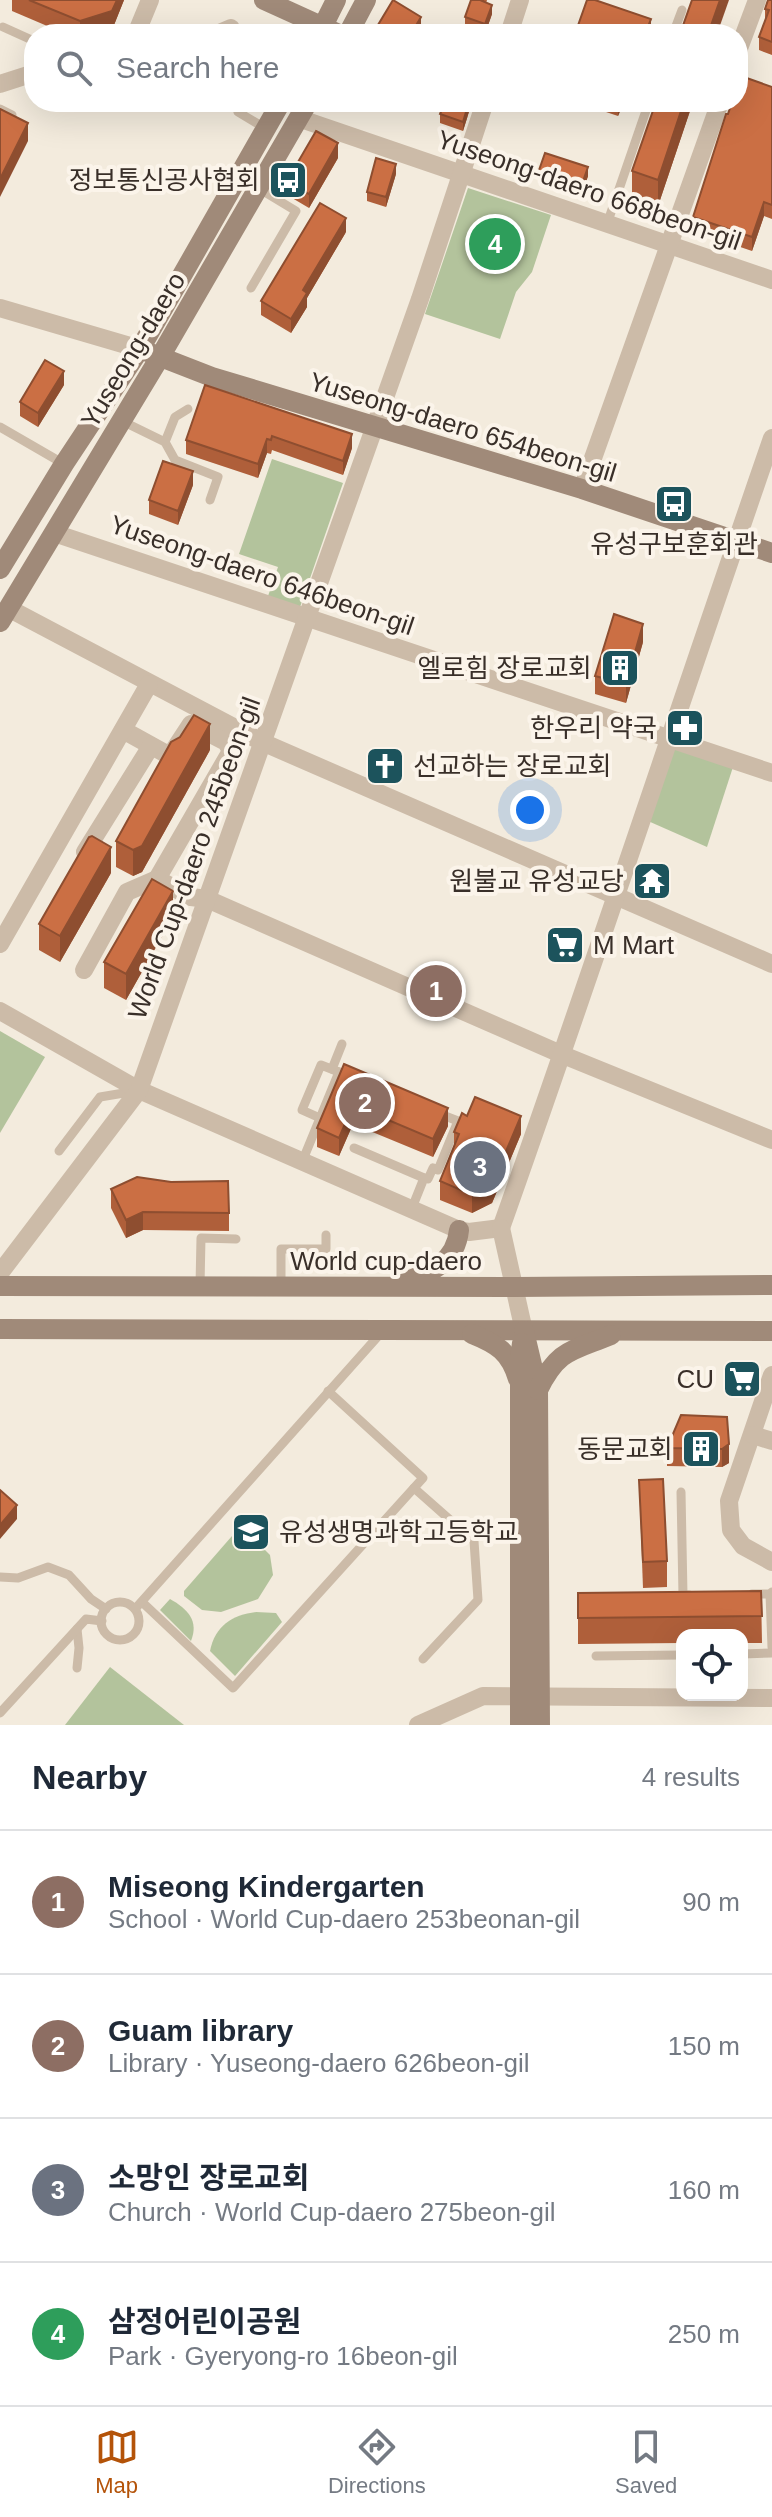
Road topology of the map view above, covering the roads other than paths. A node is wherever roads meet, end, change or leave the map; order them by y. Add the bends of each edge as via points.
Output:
1 (150, 0) edge
2 (264, 0) edge
3 (336, 0) edge
4 (366, 0) edge
5 (520, 0) edge
6 (757, 0) edge
7 (682, 10) dead end
8 (140, 24) edge
9 (314, 24) edge
10 (326, 24) edge
11 (353, 24) edge
12 (512, 24) edge
13 (677, 24) edge
14 (748, 24) edge
15 (3, 27) dead end
16 (24, 36) edge
17 (24, 76) edge
18 (0, 84) edge
19 (0, 109) edge
20 (238, 112) edge
21 (275, 112) edge
22 (302, 112) edge
23 (308, 112) edge
24 (482, 112) edge
25 (646, 112) edge
26 (716, 112) edge
27 (12, 115) edge
28 (265, 128) junction
29 (461, 174) junction
30 (258, 188) junction
31 (607, 224) junction
32 (668, 244) junction
33 (772, 280) edge
34 (251, 288) dead end
35 (0, 308) edge
36 (140, 349) junction
37 (160, 357) junction
38 (188, 409) dead end
39 (122, 421) junction
40 (0, 427) edge
41 (375, 427) junction
42 (772, 438) edge
43 (165, 442) junction
44 (64, 464) junction
45 (582, 489) junction
46 (210, 500) dead end
47 (54, 533) junction
48 (737, 541) junction
49 (772, 553) edge
50 (0, 569) edge
51 (4, 615) edge
52 (307, 619) junction
53 (149, 684) junction
54 (123, 730) junction
55 (669, 738) junction
56 (262, 742) junction
57 (151, 746) junction
58 (772, 773) edge
59 (85, 852) edge
60 (157, 879) junction
61 (617, 898) junction
62 (207, 899) junction
63 (0, 944) edge
64 (772, 964) edge
65 (84, 970) dead end
66 (0, 1011) edge
67 (342, 1044) dead end
68 (563, 1055) junction
69 (336, 1071) junction
70 (366, 1083) edge
71 (139, 1090) junction
72 (432, 1110) edge
73 (320, 1118) junction
74 (772, 1140) edge
75 (354, 1148) dead end
76 (59, 1151) dead end
77 (302, 1162) junction
78 (424, 1178) junction
79 (412, 1208) junction
80 (501, 1228) junction
81 (459, 1230) junction
82 (326, 1235) dead end
83 (236, 1239) dead end
84 (0, 1273) edge
85 (772, 1285) edge
86 (0, 1286) edge
87 (200, 1286) junction
88 (281, 1286) junction
89 (390, 1286) junction
90 (515, 1287) junction
91 (0, 1329) edge
92 (382, 1331) junction
93 (465, 1331) junction
94 (524, 1331) junction
95 (622, 1331) junction
96 (772, 1331) edge
97 (772, 1375) edge
98 (530, 1388) junction
99 (328, 1391) junction
100 (753, 1435) junction
101 (772, 1441) edge
102 (414, 1488) junction
103 (681, 1492) dead end
104 (772, 1562) edge
105 (0, 1577) edge
106 (771, 1593) edge
107 (697, 1595) edge
108 (741, 1595) edge
109 (139, 1606) junction
110 (106, 1609) junction
111 (102, 1621) junction
112 (77, 1629) junction
113 (772, 1647) edge
114 (772, 1653) edge
115 (748, 1654) edge
116 (676, 1655) edge
117 (596, 1656) dead end
118 (423, 1659) dead end
119 (77, 1668) dead end
120 (530, 1696) junction
121 (772, 1698) edge
122 (0, 1713) edge
123 (429, 1723) edge
124 (520, 1725) edge
125 (540, 1725) edge

1 - 8 street
2 - 9 street
3 - 10 street
4 - 11 street
5 - 12 street
6 - 14 street
7 - 13 lane
15 - 16 lane
17 - 18 street
19 - 27 lane
20 - 28 lane
21 - 28 street, Yuseong-daero
22 - 30 street, Yuseong-daero
23 - 29 street, Yuseong-daero 668beon-gil
24 - 29 street, World Cup-daero 245beon-gil
25 - 31 lane
26 - 32 street
28 - 36 street, Yuseong-daero
29 - 31 street, Yuseong-daero 668beon-gil
29 - 41 street, World Cup-daero 245beon-gil
30 - 34 lane via 296,211
30 - 37 street, Yuseong-daero
31 - 32 street, Yuseong-daero 668beon-gil
32 - 33 street, Yuseong-daero 668beon-gil
32 - 45 street
35 - 36 street
36 - 37 street, Yuseong-daero 654beon-gil
36 - 44 street, Yuseong-daero
37 - 39 street, Yuseong-daero
37 - 41 street, Yuseong-daero 654beon-gil
38 - 43 lane via 175,417
39 - 43 lane
39 - 47 street, Yuseong-daero
40 - 44 lane
41 - 45 street, Yuseong-daero 654beon-gil
41 - 52 street, World Cup-daero 245beon-gil
42 - 48 street
43 - 46 lane via 175,460 218,477
44 - 50 street, Yuseong-daero
45 - 48 street, Yuseong-daero 654beon-gil
47 - 51 street, Yuseong-daero
47 - 52 street, Yuseong-daero 646beon-gil
48 - 49 street, Yuseong-daero 654beon-gil
48 - 55 street
51 - 53 street
52 - 55 street, Yuseong-daero 646beon-gil
52 - 56 street, World Cup-daero 245beon-gil
53 - 54 street
53 - 56 street
54 - 57 street
54 - 63 street
55 - 58 street, Yuseong-daero 646beon-gil
55 - 61 street
56 - 61 street
56 - 62 street, World Cup-daero 245beon-gil
57 - 59 street
57 - 60 street via 170,756 191,724 226,742 231,751
60 - 62 street via 191,897
60 - 65 street via 127,892
61 - 64 street
61 - 68 street
62 - 68 street
62 - 71 street, World Cup-daero 245beon-gil
66 - 71 street
67 - 69 lane
68 - 74 street
68 - 80 street
69 - 70 lane
69 - 73 lane
69 - 73 lane via 321,1065 302,1110
71 - 76 lane via 100,1097
71 - 77 street
71 - 84 street, World Cup-daero 245beon-gil
72 - 78 lane via 458,1121 438,1170 433,1168
73 - 77 lane
75 - 78 lane
77 - 79 street
78 - 79 lane
79 - 81 street
80 - 81 street
80 - 90 street
81 - 89 street via 457,1245 445,1261 421,1277
82 - 88 lane via 326,1249 281,1249
83 - 87 lane via 201,1238
85 - 90 street, World cup-daero
86 - 87 street, World cup-daero
87 - 88 street, World cup-daero
88 - 89 street, World cup-daero
89 - 90 street, World cup-daero
90 - 94 street
91 - 92 street
92 - 93 street
92 - 99 lane
93 - 94 street
93 - 98 street via 507,1354
94 - 95 street
94 - 98 street via 520,1358
95 - 96 street
95 - 98 street via 571,1350
97 - 100 street
98 - 120 street
99 - 102 lane via 423,1478
99 - 109 lane
100 - 101 street
100 - 104 street via 729,1501 731,1530 743,1546
102 - 109 lane via 233,1688
102 - 118 lane via 474,1541 478,1600
103 - 107 lane via 683,1595
105 - 110 lane via 18,1578 48,1567 69,1575
106 - 108 lane
106 - 113 lane
109 - 110 lane via 114,1602
109 - 111 lane via 135,1636 118,1642 103,1632
110 - 111 lane
111 - 112 lane via 86,1619
112 - 119 lane
112 - 122 lane
114 - 115 lane
116 - 117 lane
120 - 121 street
120 - 123 street via 483,1696
120 - 124 street
120 - 125 street

